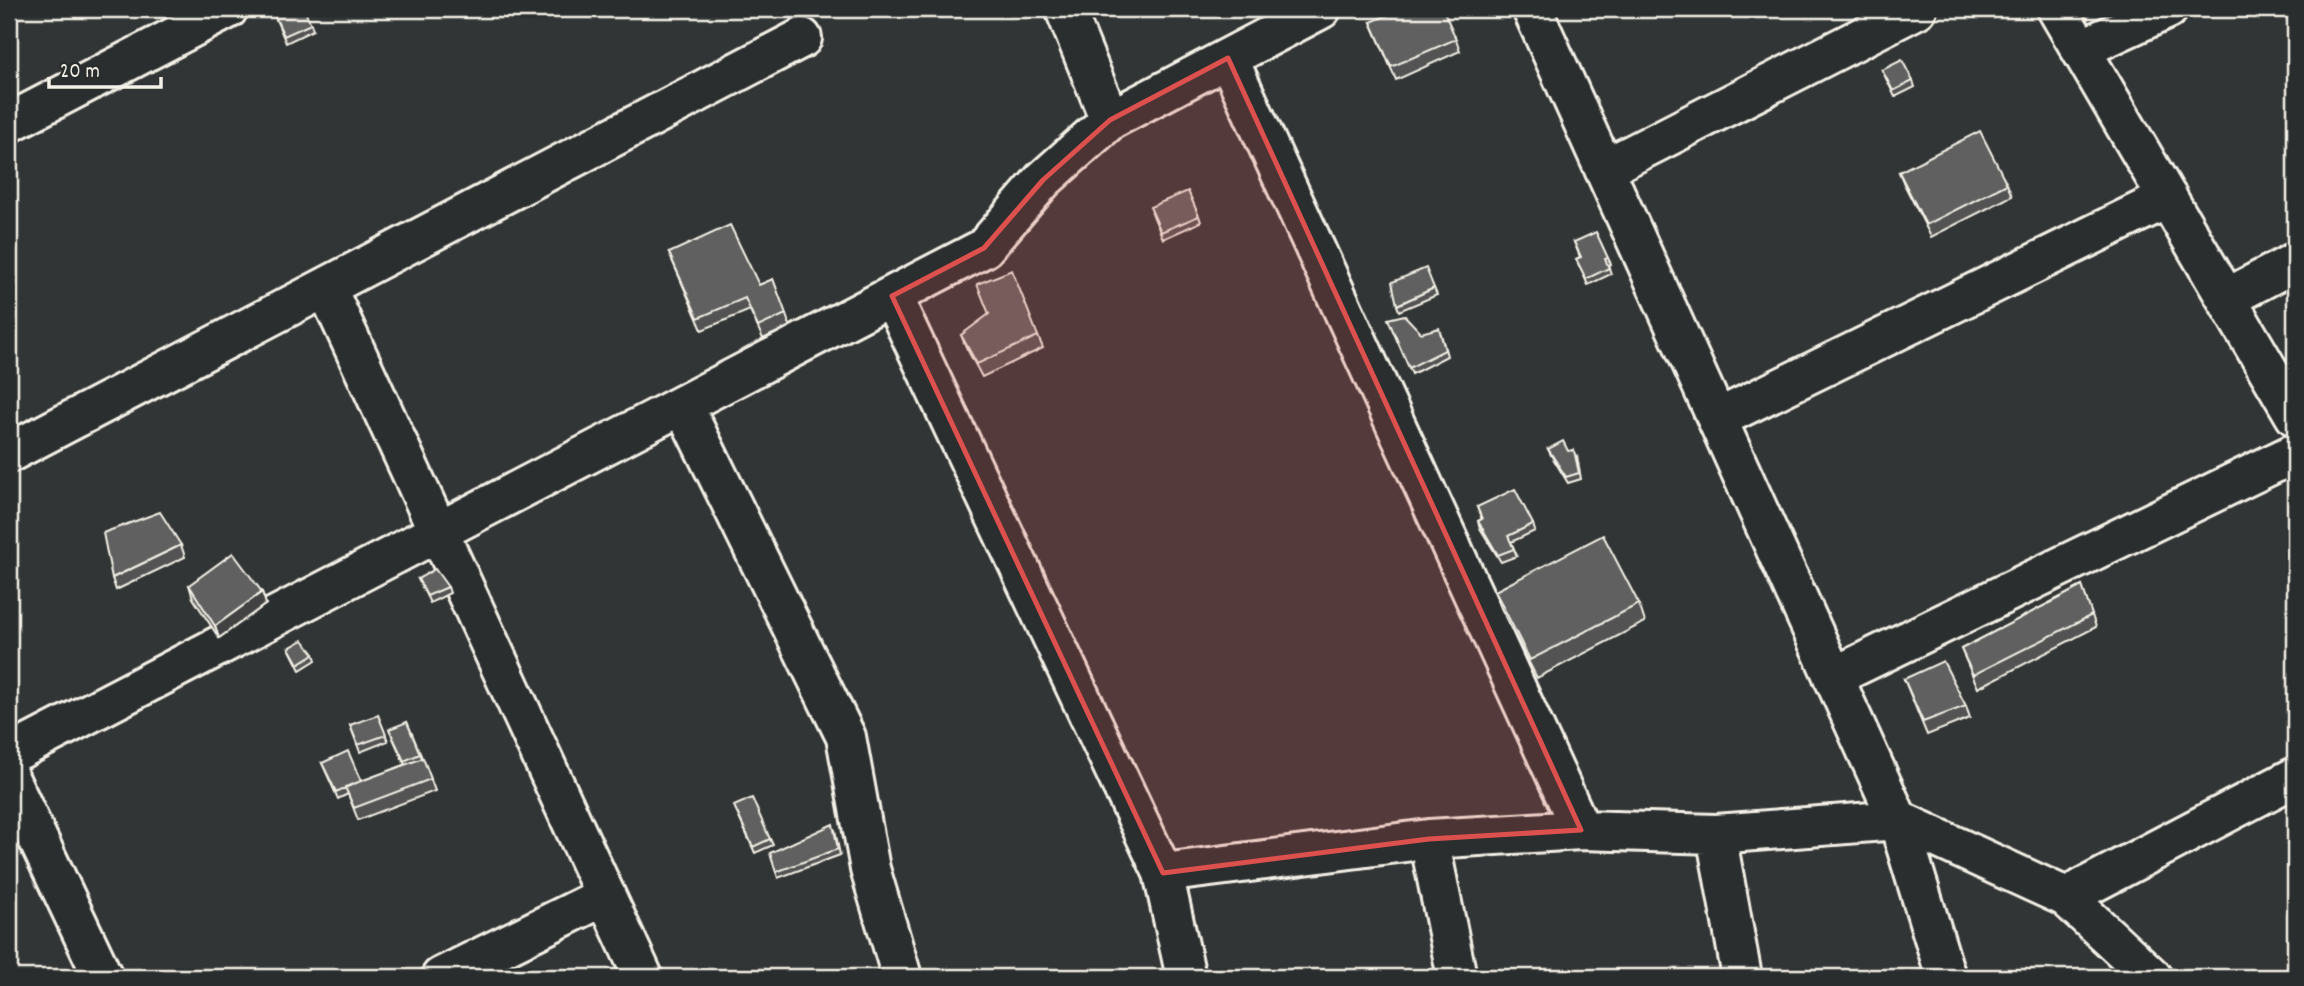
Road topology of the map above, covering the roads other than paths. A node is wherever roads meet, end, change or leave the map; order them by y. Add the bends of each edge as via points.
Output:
1 (228, 9) edge
2 (1065, 9) edge
3 (1321, 9) edge
4 (1532, 9) edge
5 (1917, 9) edge
6 (2057, 9) edge
7 (2168, 9) edge
8 (802, 38) dead end
9 (2081, 49) junction
10 (1228, 58) junction
11 (1110, 120) junction
12 (9, 123) edge
13 (1604, 169) junction
14 (2168, 198) junction
15 (2295, 262) edge
16 (326, 286) junction
17 (892, 296) junction
18 (2227, 298) junction
19 (683, 405) junction
20 (2295, 416) edge
21 (1717, 419) junction
22 (9, 453) edge
23 (2295, 453) edge
24 (437, 532) junction
25 (1833, 677) junction
26 (9, 755) edge
27 (2295, 777) edge
28 (9, 778) edge
29 (1898, 820) junction
30 (1581, 830) junction
31 (1716, 834) junction
32 (1429, 839) junction
33 (1163, 873) junction
34 (606, 897) junction
35 (2066, 897) junction
36 (103, 977) edge
37 (441, 977) edge
38 (643, 977) edge
39 (902, 977) edge
40 (1186, 977) edge
41 (1457, 977) edge
42 (1742, 977) edge
43 (1946, 977) edge
44 (2152, 977) edge

1 - 12 street
2 - 11 street
3 - 10 street
4 - 13 street
5 - 13 street
6 - 9 street
7 - 9 street
8 - 16 street
9 - 14 street
10 - 11 street
10 - 30 street
11 - 17 street via 1042,180 984,248
13 - 21 street
14 - 18 street
14 - 21 street
15 - 18 street
16 - 22 street
16 - 24 street
17 - 19 street
17 - 33 street
18 - 20 street
19 - 24 street
19 - 39 street via 846,737 870,870
21 - 25 street
23 - 25 street
24 - 26 street
24 - 34 street
25 - 29 street
27 - 35 street
28 - 36 street
29 - 31 street
29 - 35 street
29 - 43 street
30 - 31 street
30 - 32 street
31 - 42 street
32 - 33 street
32 - 41 street
33 - 40 street
34 - 37 street
34 - 38 street
35 - 44 street

